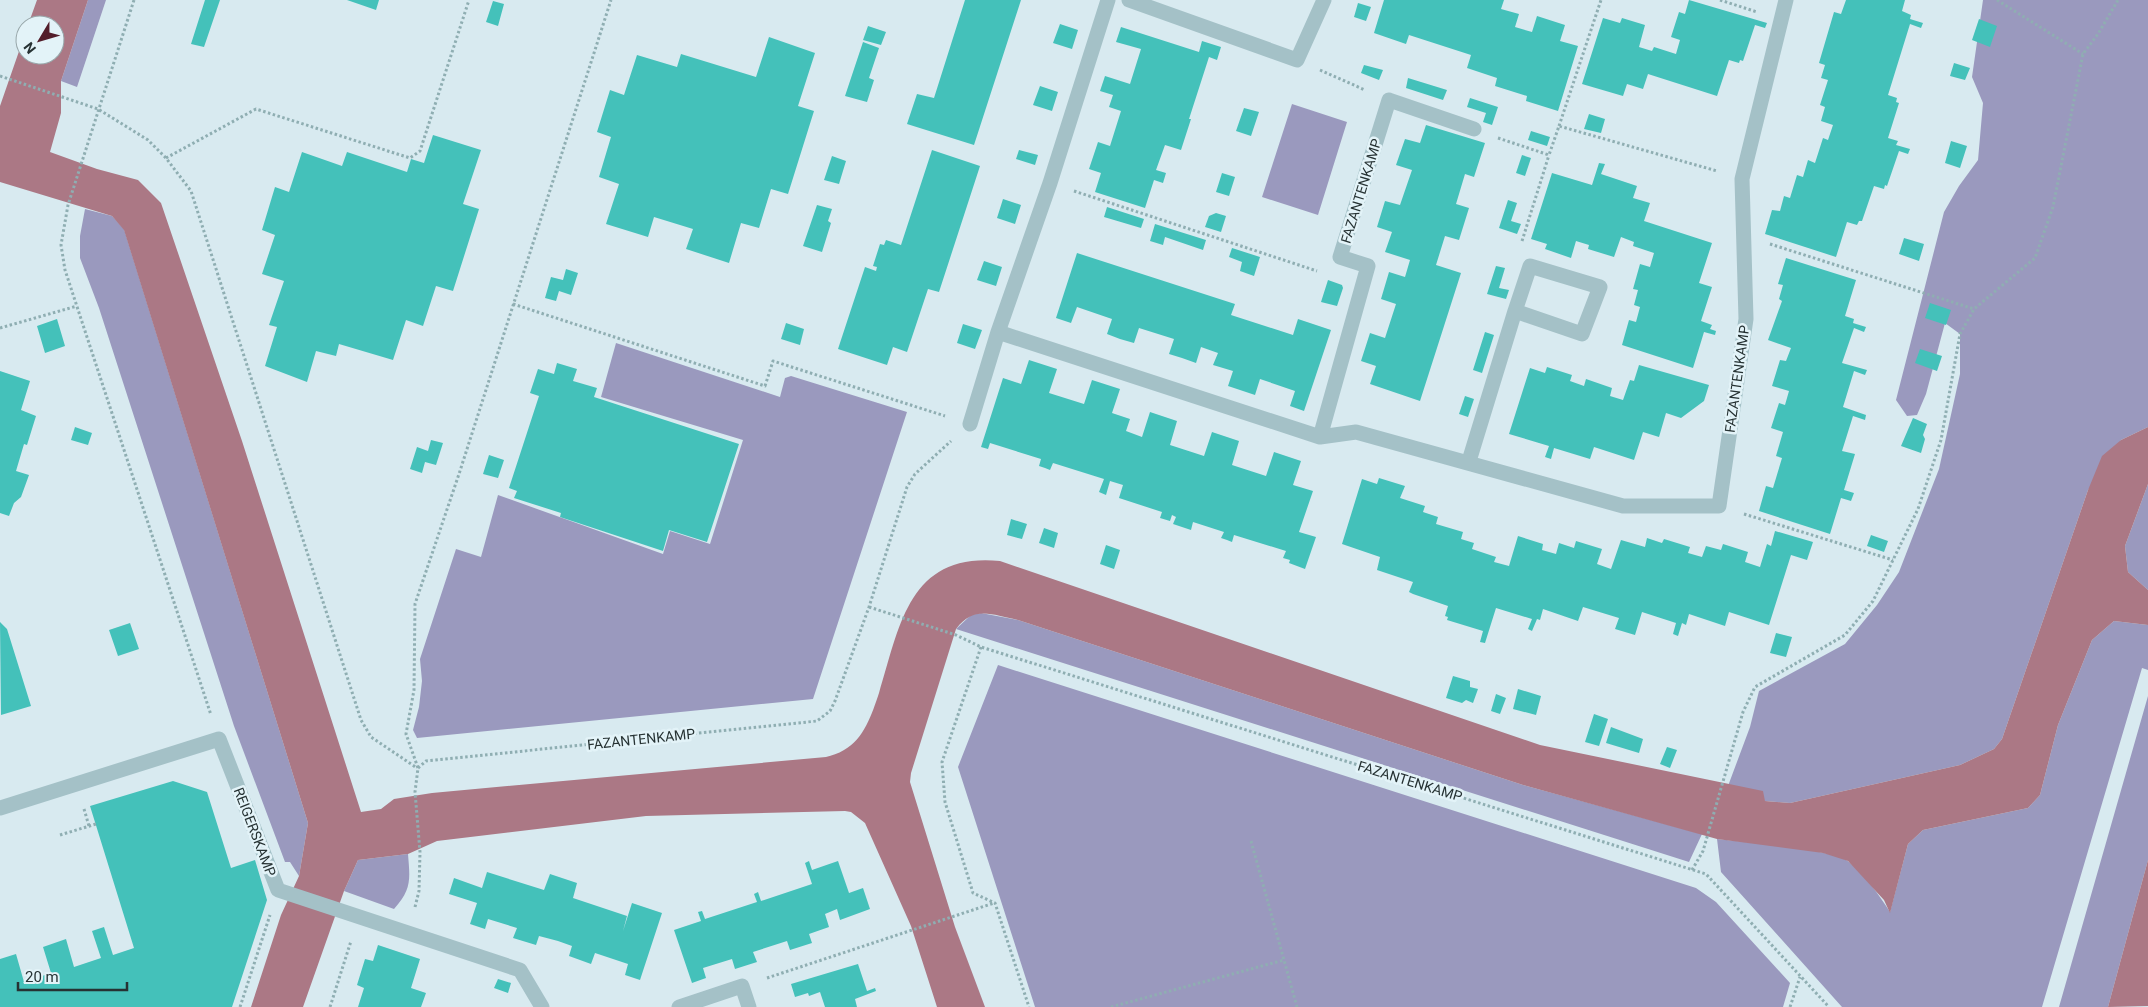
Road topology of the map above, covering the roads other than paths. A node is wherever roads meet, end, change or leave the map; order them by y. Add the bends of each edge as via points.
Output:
1 (1108, 0) edge
2 (1129, 0) edge
3 (1324, 0) edge
4 (1786, 0) edge
5 (1474, 129) road end
6 (1515, 311) junction
7 (998, 332) junction
8 (970, 424) road end
9 (1320, 437) junction
10 (1468, 461) junction
11 (0, 808) edge
12 (542, 1007) edge
13 (679, 1007) edge
14 (748, 1007) edge

1 - 7 street
2 - 3 street via 1297,60
4 - 10 street, FAZANTENKAMP via 1742,179 1746,320 1719,506 1623,506
5 - 9 street, FAZANTENKAMP via 1389,100 1340,257 1368,266
6 - 6 street via 1530,266 1600,288 1582,334
6 - 10 street
7 - 8 street
7 - 9 street
9 - 10 street via 1356,432
11 - 12 street, REIGERSKAMP via 219,739 283,892 520,970
13 - 14 street via 742,986

